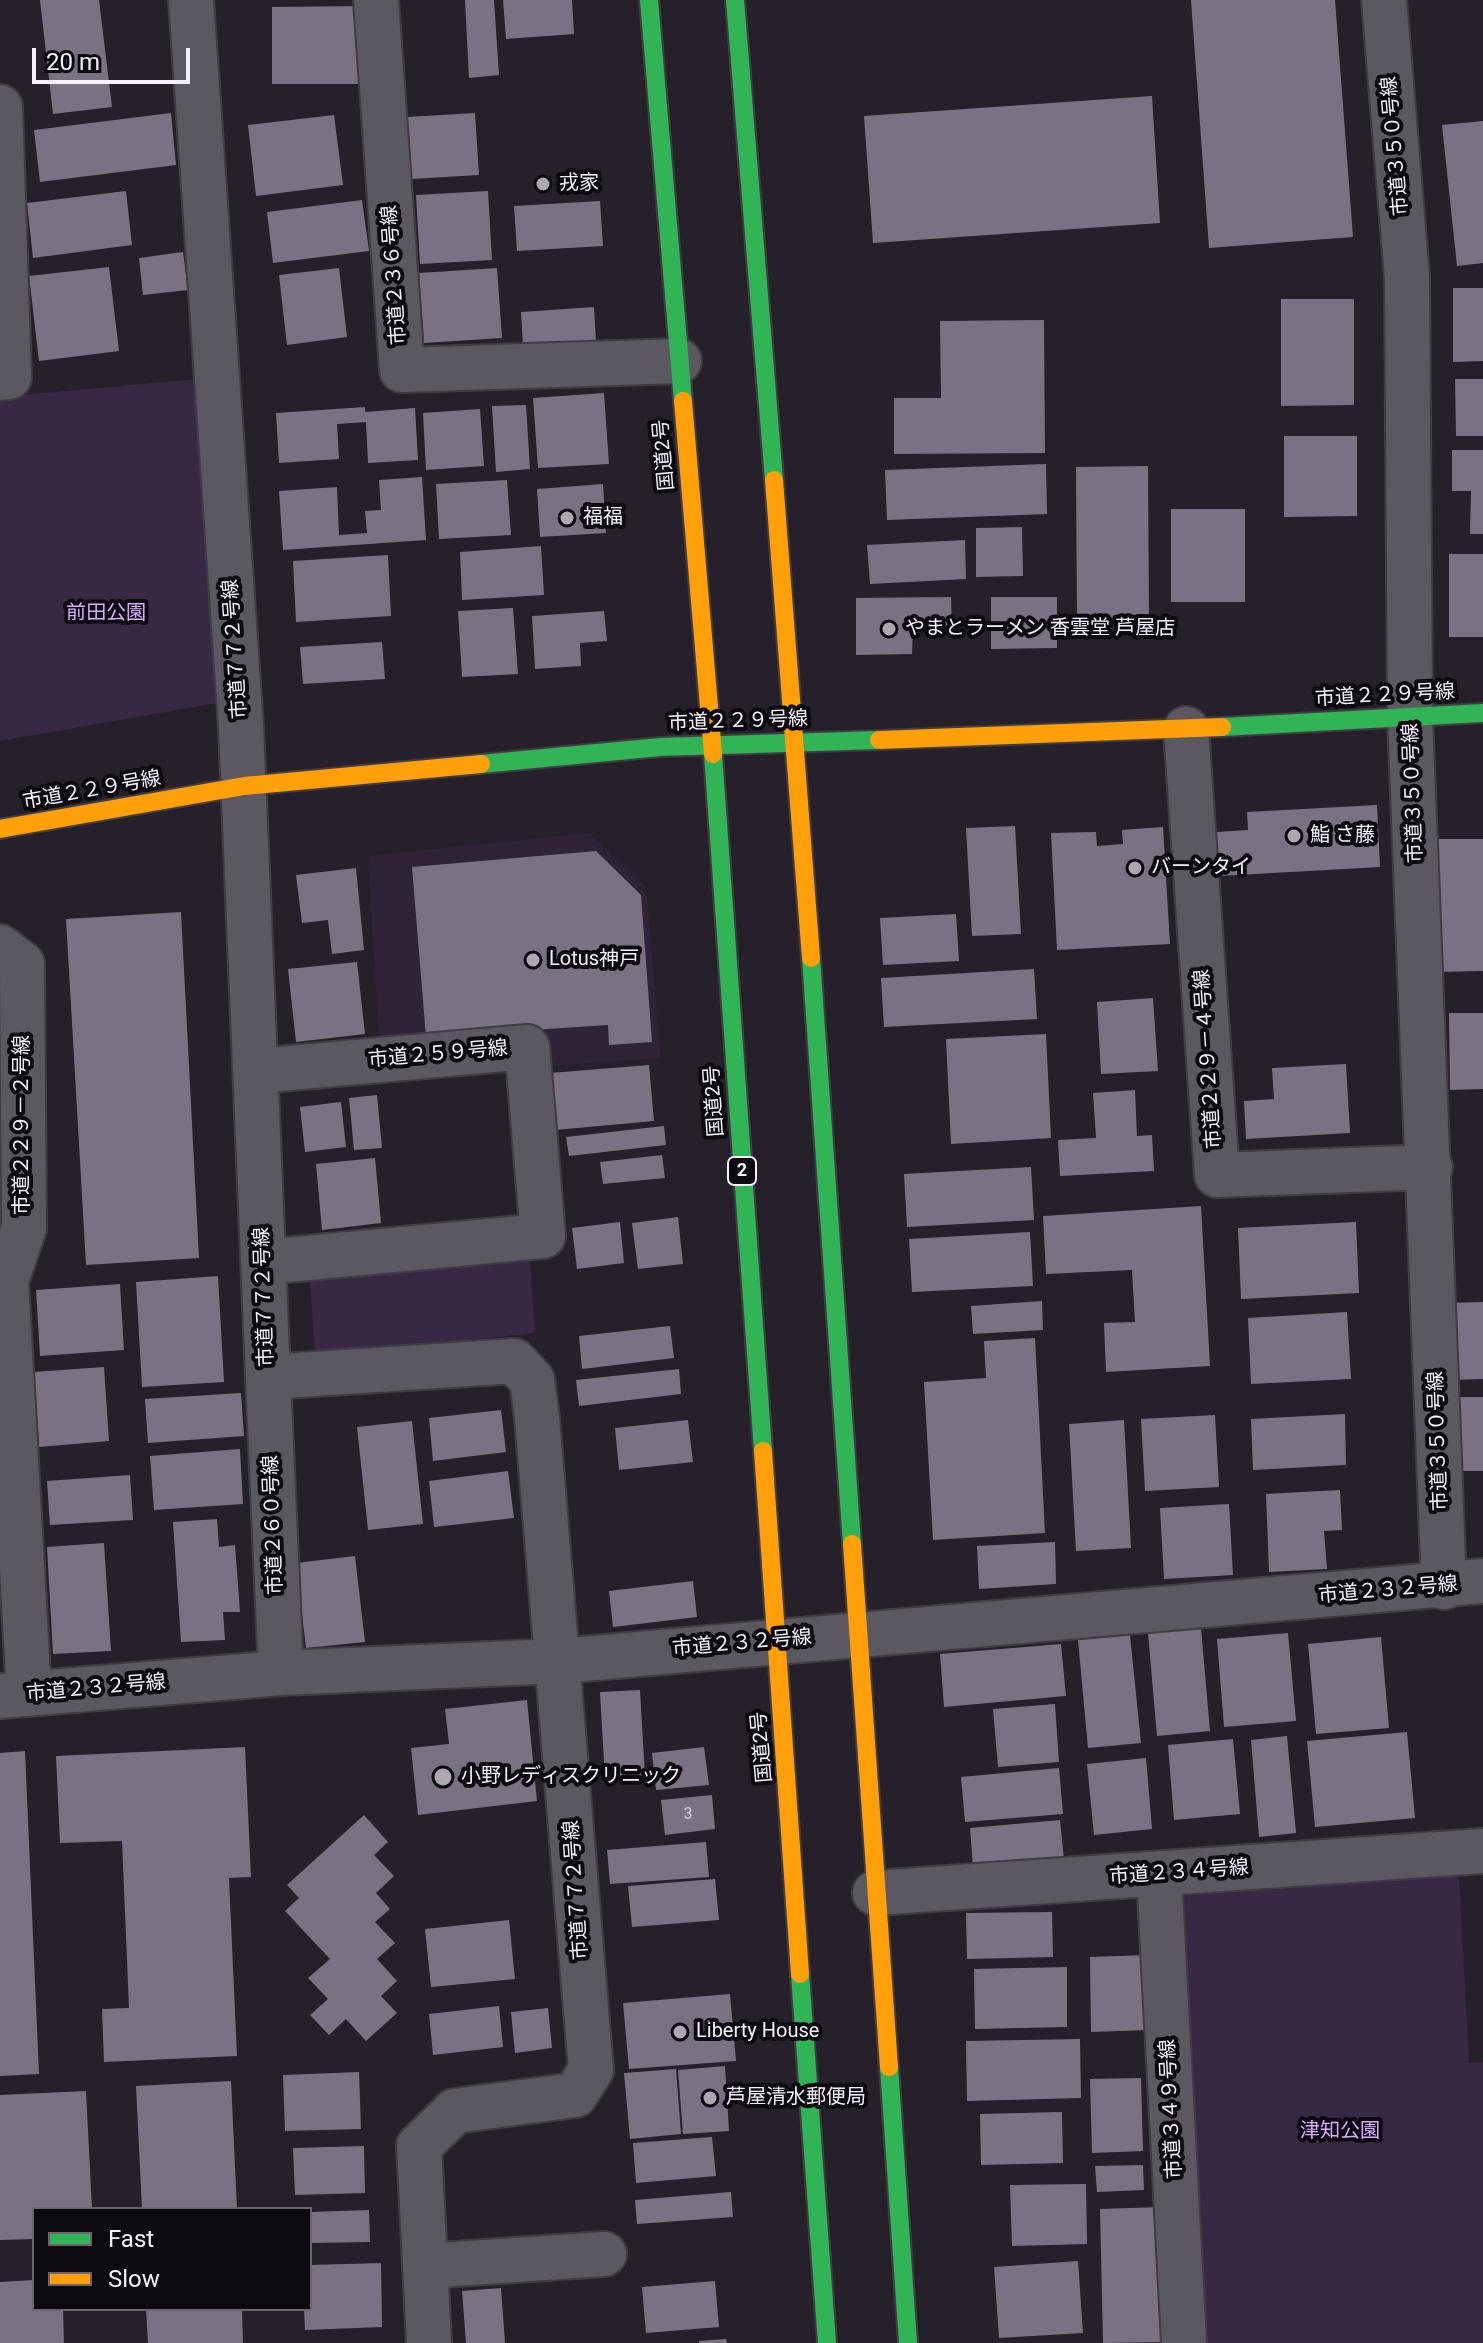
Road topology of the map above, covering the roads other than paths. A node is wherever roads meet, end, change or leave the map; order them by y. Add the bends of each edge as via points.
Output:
1 (191, 0) edge
2 (376, 0) edge
3 (649, 0) edge
4 (735, 0) edge
5 (1384, 0) edge
6 (0, 107) edge
7 (679, 361) junction
8 (0, 378) edge
9 (1483, 713) edge
10 (1410, 716) junction
11 (1186, 729) junction
12 (795, 741) junction
13 (712, 745) junction
14 (244, 786) junction
15 (0, 829) edge
16 (0, 947) edge
17 (256, 1071) junction
18 (1430, 1167) junction
19 (264, 1262) junction
20 (268, 1377) junction
21 (1463, 1584) edge
22 (859, 1635) junction
23 (776, 1640) junction
24 (559, 1661) junction
25 (281, 1673) junction
26 (15, 1695) edge
27 (1483, 1851) edge
28 (1159, 1874) junction
29 (875, 1893) junction
30 (604, 2254) dead end
31 (425, 2266) junction
32 (429, 2343) edge
33 (827, 2343) edge
34 (908, 2343) edge
35 (1184, 2343) edge

1 - 14 street, 市道７７２号線
2 - 7 street, 市道２３６号線 via 402,370
3 - 7 main road, 国道2号 / 2
4 - 12 main road
5 - 10 street, 市道３５０号線 via 1407,277
6 - 8 street via 9,377
7 - 13 main road, 国道2号 / 2
9 - 10 main road, 市道２２９号線
10 - 11 main road, 市道２２９号線
10 - 18 street, 市道３５０号線
11 - 12 main road, 市道２２９号線
11 - 18 street, 市道２２９－４号線 via 1217,1175
12 - 13 main road, 市道２２９号線
12 - 22 main road
13 - 14 main road, 市道２２９号線
13 - 23 main road, 国道2号 / 2
14 - 15 main road, 市道２２９号線
14 - 17 street, 市道７７２号線
16 - 26 street, 市道２２９－２号線 via 22,964 24,1228 6,1281
17 - 19 street, 市道７７２号線
17 - 19 street, 市道２５９号線 via 527,1047 543,1236
18 - 21 street, 市道３５０号線
19 - 20 street, 市道７７２号線
20 - 24 street, 市道７７２号線 via 514,1361 532,1380
20 - 25 street, 市道２６０号線
21 - 22 street, 市道２３２号線
22 - 23 street, 市道２３２号線
22 - 29 main road
23 - 24 street, 市道２３２号線
23 - 33 main road, 国道2号 / 2
24 - 25 street, 市道２３２号線
24 - 31 street, 市道７７２号線 via 591,2070 575,2095 455,2111 419,2146
25 - 26 street, 市道２３２号線
27 - 28 street, 市道２３４号線
28 - 29 street, 市道２３４号線
28 - 35 street, 市道３４９号線
29 - 34 main road
30 - 31 street
31 - 32 street, 市道７７２号線

